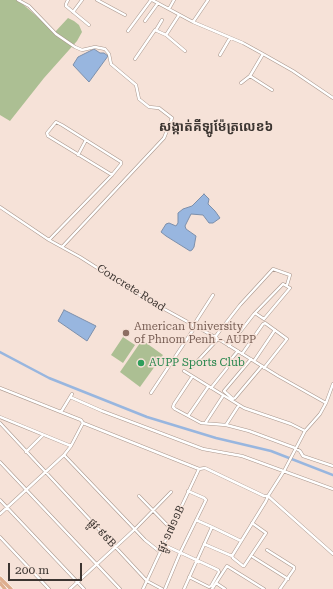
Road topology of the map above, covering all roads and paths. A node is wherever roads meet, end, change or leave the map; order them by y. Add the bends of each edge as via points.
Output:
1 (18, 0) edge
2 (68, 0) edge
3 (82, 0) edge
4 (97, 0) edge
5 (152, 0) edge
6 (174, 0) edge
7 (208, 0) edge
8 (158, 3) junction
9 (169, 9) junction
10 (73, 12) junction
11 (125, 15) dead end
12 (179, 15) junction
13 (162, 20) dead end
14 (145, 21) dead end
15 (193, 22) junction
16 (89, 25) dead end
17 (156, 30) junction
18 (128, 31) dead end
19 (166, 35) junction
20 (230, 38) junction
21 (185, 51) dead end
22 (220, 54) dead end
23 (263, 54) junction
24 (135, 59) dead end
25 (250, 76) junction
26 (241, 83) dead end
27 (272, 90) dead end
28 (333, 98) edge
29 (86, 140) junction
30 (78, 155) junction
31 (112, 175) junction
32 (0, 207) edge
33 (49, 240) junction
34 (62, 247) junction
35 (287, 285) junction
36 (212, 295) dead end
37 (255, 314) junction
38 (194, 326) junction
39 (275, 330) junction
40 (217, 338) junction
41 (229, 346) junction
42 (238, 351) junction
43 (242, 354) junction
44 (252, 360) junction
45 (193, 366) dead end
46 (263, 367) junction
47 (184, 371) dead end
48 (192, 377) junction
49 (333, 384) edge
50 (209, 387) junction
51 (0, 388) edge
52 (332, 389) edge
53 (151, 393) dead end
54 (223, 396) junction
55 (326, 403) junction
56 (239, 405) junction
57 (62, 412) junction
58 (188, 416) junction
59 (0, 417) edge
60 (206, 422) junction
61 (0, 423) edge
62 (83, 423) junction
63 (226, 425) junction
64 (305, 431) junction
65 (44, 435) junction
66 (71, 446) junction
67 (295, 449) junction
68 (26, 452) junction
69 (64, 455) junction
70 (0, 462) edge
71 (333, 466) edge
72 (199, 469) junction
73 (284, 470) junction
74 (45, 472) junction
75 (333, 489) edge
76 (26, 490) junction
77 (188, 491) junction
78 (171, 492) dead end
79 (139, 496) dead end
80 (268, 496) junction
81 (0, 500) edge
82 (7, 507) junction
83 (152, 510) junction
84 (0, 514) edge
85 (196, 520) junction
86 (252, 523) junction
87 (212, 527) junction
88 (135, 529) junction
89 (171, 529) junction
90 (0, 537) edge
91 (242, 541) junction
92 (204, 544) junction
93 (164, 545) junction
94 (115, 547) junction
95 (267, 550) dead end
96 (160, 552) junction
97 (180, 552) junction
98 (333, 554) edge
99 (232, 556) junction
100 (253, 557) dead end
101 (196, 560) junction
102 (97, 564) junction
103 (189, 577) junction
104 (0, 578) edge
105 (288, 579) junction
106 (147, 581) junction
107 (77, 582) junction
108 (216, 583) junction
109 (0, 584) edge
110 (5, 589) edge
111 (10, 589) edge
112 (49, 589) edge
113 (70, 589) edge
114 (84, 589) edge
115 (120, 589) edge
116 (143, 589) edge
117 (162, 589) edge
118 (165, 589) edge
119 (184, 589) edge
120 (212, 589) edge
121 (225, 589) edge
122 (264, 589) edge
123 (280, 589) edge

1 - 34 street via 28,6 56,34 75,47 82,50 95,47 105,50 109,54 111,64 136,85 139,99 149,107 159,108 172,118 164,138
2 - 10 street via 66,5
3 - 10 street
4 - 11 street
5 - 8 street
5 - 18 street
6 - 9 street
7 - 15 street
8 - 9 street
8 - 14 street
9 - 12 street
10 - 16 street
12 - 15 street
12 - 19 street
13 - 17 street
15 - 20 street
17 - 19 street
17 - 24 street
19 - 21 street
20 - 22 street
20 - 23 street
23 - 25 street
23 - 28 street
25 - 26 street
25 - 27 street
29 - 30 street
29 - 30 street via 58,122 47,133
29 - 31 street via 121,162
30 - 31 street
31 - 33 street
32 - 33 street, Concrete Road
33 - 34 street, Concrete Road
34 - 38 street, Concrete Road
35 - 37 street via 283,284
35 - 37 street via 290,289 264,318
35 - 40 street via 290,275 273,269 240,305
36 - 38 street
37 - 41 street
38 - 40 street, Concrete Road
38 - 53 street
39 - 43 street via 264,323
39 - 44 street
39 - 46 street via 287,340
40 - 41 street, Concrete Road
40 - 45 street
41 - 42 street, Concrete Road
42 - 43 street, Concrete Road
42 - 50 street via 227,364 227,368
43 - 44 street, Concrete Road
44 - 46 street, Concrete Road
44 - 46 street via 224,391 233,399
46 - 55 street, Concrete Road
47 - 48 street
48 - 50 street
48 - 58 street via 173,407
49 - 52 street
50 - 54 street
50 - 58 street
51 - 57 street
52 - 55 street
54 - 56 street
54 - 60 street
55 - 64 street
56 - 63 street
56 - 64 street
57 - 62 street
57 - 73 street via 71,396 115,416 203,448 242,456
58 - 60 street via 201,423
59 - 65 street
60 - 63 street
61 - 68 street, ផ្លូវ ៩៩B
62 - 66 street
62 - 72 street
63 - 67 street
64 - 67 street
65 - 66 street
65 - 68 street
66 - 69 street
67 - 71 street via 304,456
67 - 73 street
68 - 74 street, ផ្លូវ ៩៩B
69 - 74 street
69 - 88 street
70 - 76 street
72 - 77 street, ផ្លូវ ១៧១១B
72 - 80 street via 206,468
73 - 75 street
73 - 80 street
74 - 76 street
74 - 94 street, ផ្លូវ ៩៩B
76 - 82 street
76 - 102 street
77 - 85 street via 206,500
77 - 89 street, ផ្លូវ ១៧១១B
78 - 83 street
79 - 83 street
80 - 86 street
80 - 98 street
81 - 82 street
82 - 84 street
82 - 107 street
83 - 88 street
83 - 89 street
85 - 87 street
85 - 97 street
86 - 91 street
86 - 99 street via 266,533 244,566
87 - 91 street
87 - 92 street
88 - 94 street
88 - 96 street
89 - 93 street, ផ្លូវ ១៧១១B
90 - 112 street
91 - 99 street
92 - 99 street
92 - 101 street
93 - 96 street, ផ្លូវ ១៧១១B
93 - 97 street
94 - 102 street
94 - 106 street, ផ្លូវ ៩៩B
95 - 105 street via 294,567
96 - 106 street, ផ្លូវ ១៧១១B
97 - 101 street
97 - 118 street
100 - 105 street
101 - 103 street
101 - 103 street via 219,572 211,586
102 - 107 street
102 - 115 street
103 - 119 street
104 - 111 main road
105 - 123 street
106 - 116 street, ផ្លូវ ១៧១១B
106 - 117 street, ផ្លូវ ៩៩B
107 - 113 street
107 - 114 street
108 - 120 street
108 - 121 street
108 - 122 street via 228,566
109 - 110 main road

